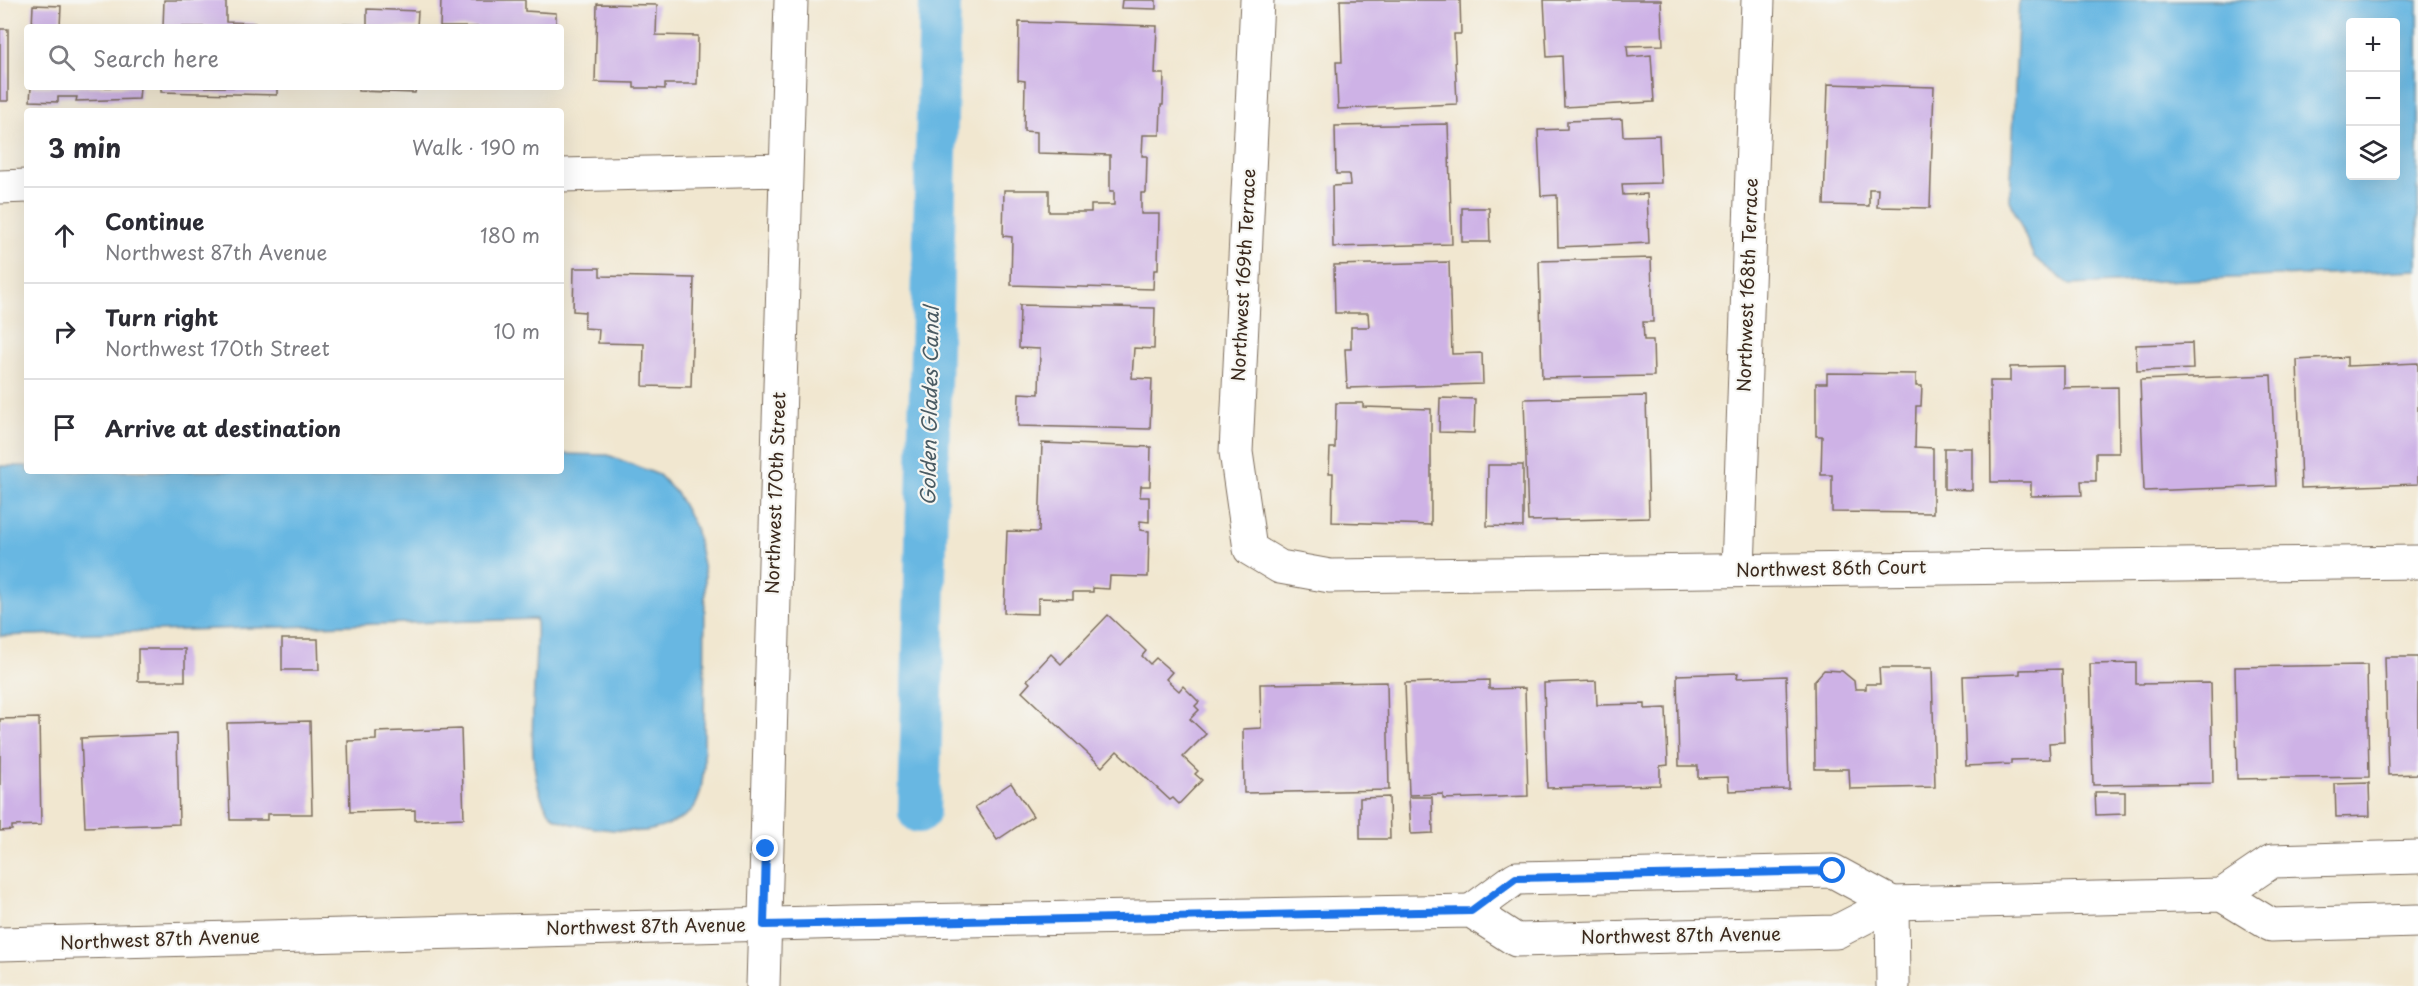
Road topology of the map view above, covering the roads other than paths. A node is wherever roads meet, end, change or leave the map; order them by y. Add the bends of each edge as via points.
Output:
1 (790, 0) edge
2 (1257, 0) edge
3 (1758, 0) edge
4 (785, 170) junction
5 (564, 175) edge
6 (24, 186) edge
7 (0, 187) edge
8 (1250, 549) joint
9 (2418, 562) edge
10 (1738, 570) junction
11 (2418, 857) edge
12 (2222, 895) junction
13 (1892, 903) junction
14 (1471, 911) junction
15 (2418, 921) edge
16 (764, 925) junction
17 (0, 944) edge
18 (763, 986) edge
19 (1893, 986) edge

1 - 4 street, Northwest 170th Street
2 - 8 street, Northwest 169th Terrace via 1236,452
3 - 10 street, Northwest 168th Terrace
4 - 5 street
4 - 16 street, Northwest 170th Street
6 - 7 street
8 - 10 street, Northwest 86th Court via 1280,567 1330,576
9 - 10 street, Northwest 86th Court
11 - 12 street via 2272,861
12 - 13 street, Northwest 87th Avenue
12 - 15 street via 2271,925
13 - 14 street, Northwest 87th Avenue via 1836,932 1516,940
13 - 14 street, Northwest 87th Avenue via 1833,871 1516,878
13 - 19 street
14 - 16 street, Northwest 87th Avenue
16 - 17 street, Northwest 87th Avenue
16 - 18 street, Northwest 170th Street

